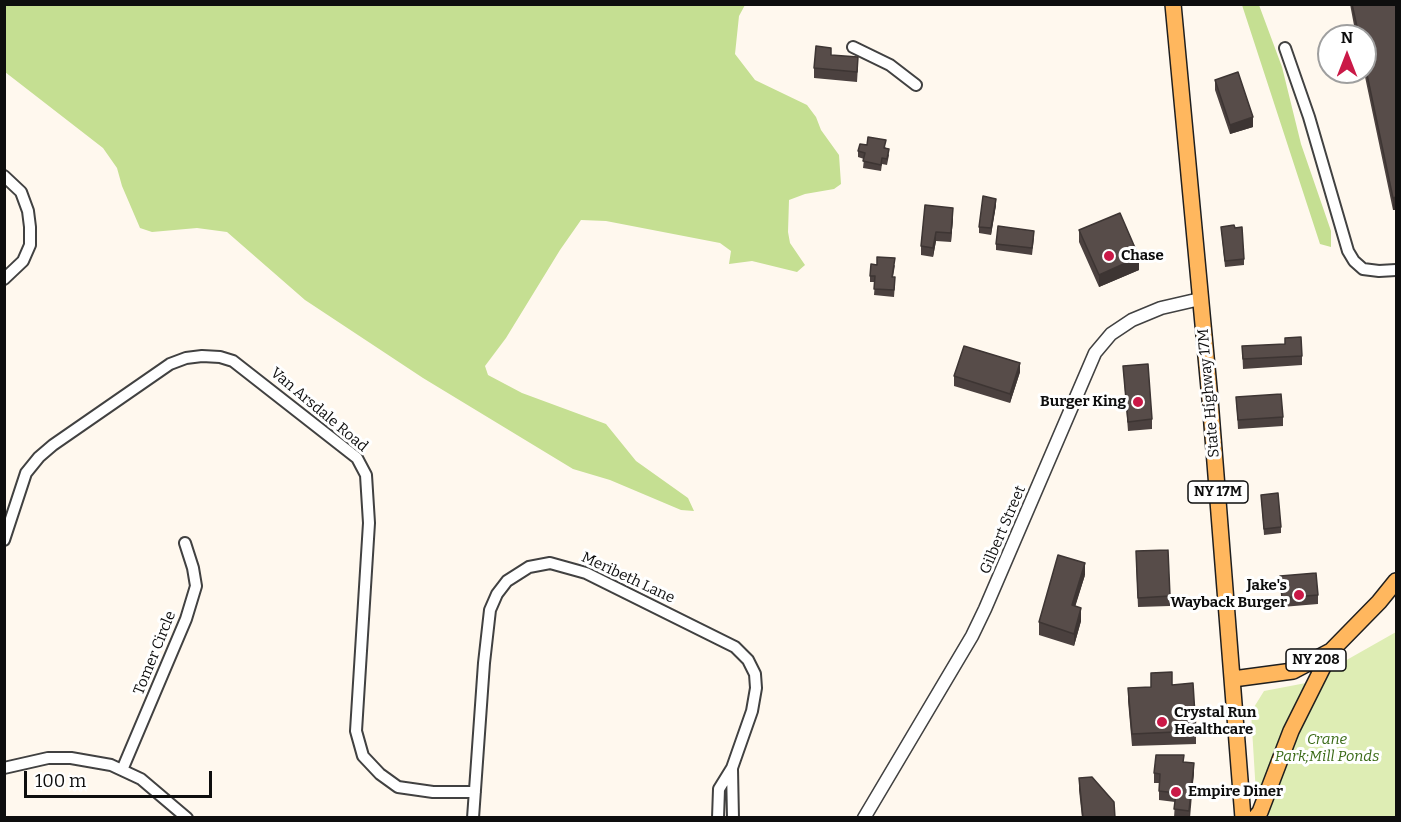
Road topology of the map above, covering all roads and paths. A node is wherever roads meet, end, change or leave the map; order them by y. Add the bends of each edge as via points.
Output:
1 (1173, 4) edge
2 (854, 47) dead end
3 (1285, 48) dead end
4 (916, 85) dead end
5 (4, 176) edge
6 (1396, 270) edge
7 (4, 279) edge
8 (1200, 299) junction
9 (4, 540) edge
10 (185, 543) dead end
11 (1396, 581) edge
12 (1331, 651) junction
13 (1233, 679) junction
14 (4, 768) edge
15 (732, 768) junction
16 (122, 770) junction
17 (475, 792) junction
18 (187, 818) edge
19 (473, 818) edge
20 (718, 818) edge
21 (733, 818) edge
22 (864, 818) edge
23 (1243, 818) edge
24 (1255, 818) edge

1 - 8 main road, State Highway 17M / NY 17M
2 - 4 street via 890,65
3 - 6 street via 1348,251 1364,269
5 - 7 street via 21,192 28,211 30,245 23,261
8 - 13 main road, State Highway 17M / NY 17M
8 - 22 street, Gilbert Street via 1161,308 1131,321 1111,334 1095,353 972,636
9 - 17 street, Van Arsdale Road via 26,473 53,445 170,364 202,356 233,361 357,458 366,475 369,523 356,731 363,756 398,787
10 - 16 street, Tomer Circle via 196,586 186,619
11 - 12 main road, NY 208
12 - 13 main road, NY 208 via 1293,671
12 - 24 main road via 1291,731
13 - 23 main road, State Highway 17M / NY 17M
14 - 16 street via 48,758 71,758
15 - 17 street, Meribeth Lane via 756,688 748,660 735,647 586,573 550,563 529,567 507,581 490,610
15 - 20 street, Meribeth Lane via 719,789
15 - 21 street, Meribeth Lane
16 - 18 street via 141,779
17 - 19 street, Meribeth Lane

